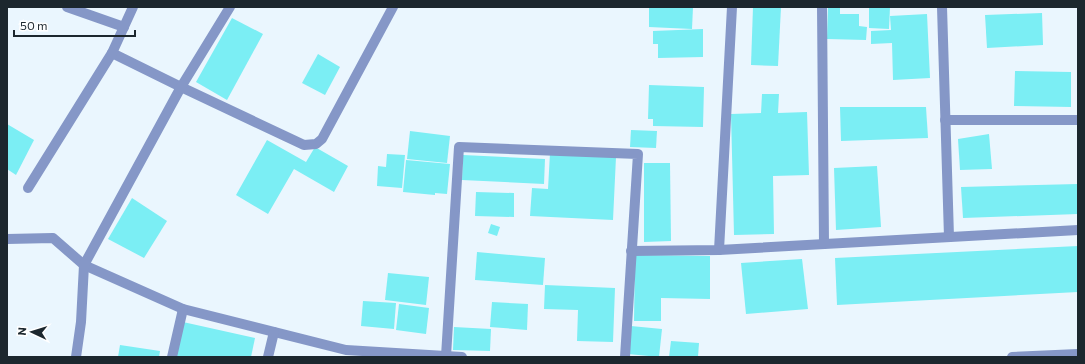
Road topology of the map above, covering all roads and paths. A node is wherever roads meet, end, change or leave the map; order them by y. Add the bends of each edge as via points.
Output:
1 (67, 7) edge
2 (133, 7) edge
3 (230, 7) edge
4 (393, 7) edge
5 (732, 7) edge
6 (822, 7) edge
7 (942, 7) edge
8 (124, 27) junction
9 (112, 53) junction
10 (180, 88) junction
11 (945, 120) junction
12 (1078, 120) edge
13 (28, 188) dead end
14 (1078, 230) edge
15 (949, 237) junction
16 (7, 239) edge
17 (824, 244) junction
18 (719, 250) junction
19 (631, 251) junction
20 (84, 265) junction
21 (183, 309) junction
22 (274, 332) junction
23 (364, 354) edge
24 (1078, 354) edge
25 (446, 356) edge
26 (76, 357) edge
27 (172, 357) edge
28 (268, 357) edge
29 (462, 357) edge
30 (625, 357) edge
31 (1012, 357) edge

1 - 8 street
2 - 8 street
3 - 10 street
4 - 10 street via 322,139 316,144 304,145
5 - 18 street
6 - 17 street
7 - 11 street
8 - 9 street
9 - 10 street
9 - 13 street
10 - 20 street
11 - 12 street
11 - 15 street
14 - 15 street
15 - 17 street
16 - 20 street via 53,238
17 - 18 street
18 - 19 street
19 - 25 street via 638,154 459,147
19 - 30 street
20 - 21 street
20 - 26 street
21 - 22 street
21 - 27 street
22 - 23 street
22 - 28 street
23 - 25 street
24 - 31 street
25 - 29 street

